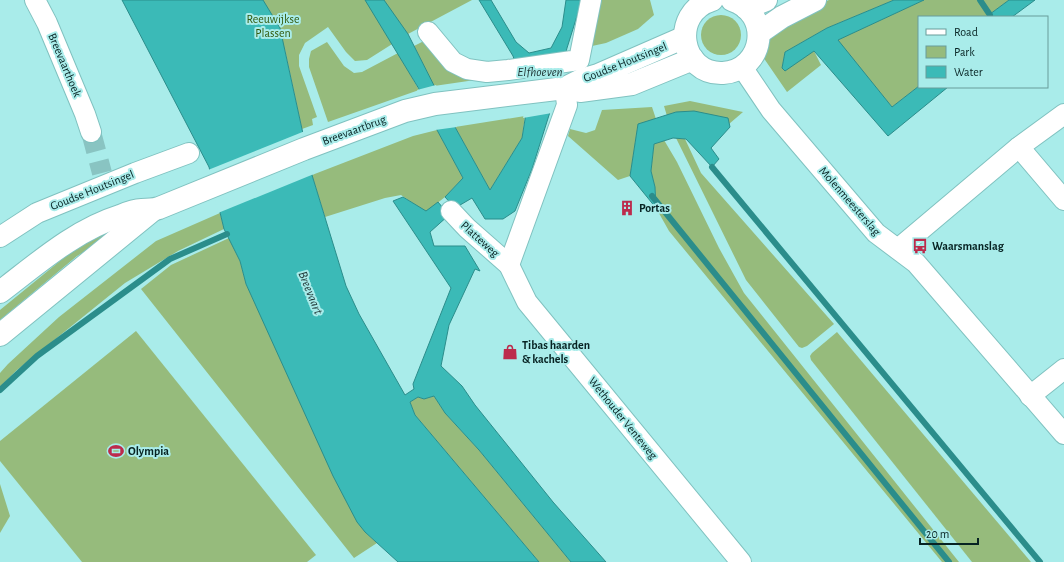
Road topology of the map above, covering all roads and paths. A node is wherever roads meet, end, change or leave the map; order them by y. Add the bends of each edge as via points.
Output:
1 (34, 0) edge
2 (591, 0) edge
3 (814, 0) edge
4 (704, 2) edge
5 (748, 3) edge
6 (428, 32) dead end
7 (759, 33) junction
8 (685, 37) junction
9 (693, 60) junction
10 (742, 67) junction
11 (562, 88) junction
12 (1064, 114) edge
13 (91, 132) tunnel mouth
14 (1019, 147) junction
15 (189, 153) dead end
16 (1064, 200) edge
17 (156, 209) junction
18 (451, 211) dead end
19 (0, 237) edge
20 (898, 249) junction
21 (509, 265) junction
22 (0, 292) edge
23 (0, 334) edge
24 (1064, 369) edge
25 (1030, 396) junction
26 (1064, 434) edge
27 (741, 562) edge

1 - 13 street, Breevaarthoek via 47,23
2 - 6 street via 579,60 487,72 467,69 453,62
3 - 7 main road
4 - 8 main road via 690,16
5 - 7 main road
7 - 10 main road via 757,48
8 - 9 main road
8 - 11 main road, Goudse Houtsingel
9 - 10 main road via 703,68 716,72 730,72
9 - 11 main road, Goudse Houtsingel via 632,84 582,92
10 - 20 street, Molenmeesterslag via 771,110 876,233
11 - 17 main road, Breevaartbrug via 435,104 405,111
11 - 21 street via 567,106
12 - 14 street
14 - 16 street
14 - 20 street
15 - 19 street, Goudse Houtsingel via 105,179 37,213
17 - 22 main road via 139,210 86,230
17 - 23 main road
18 - 21 street, Platteweg
20 - 25 street, Molenmeesterslag via 916,263
21 - 27 street, Wethouder Venteweg via 527,302
24 - 25 street
25 - 26 street, Molenmeesterslag

